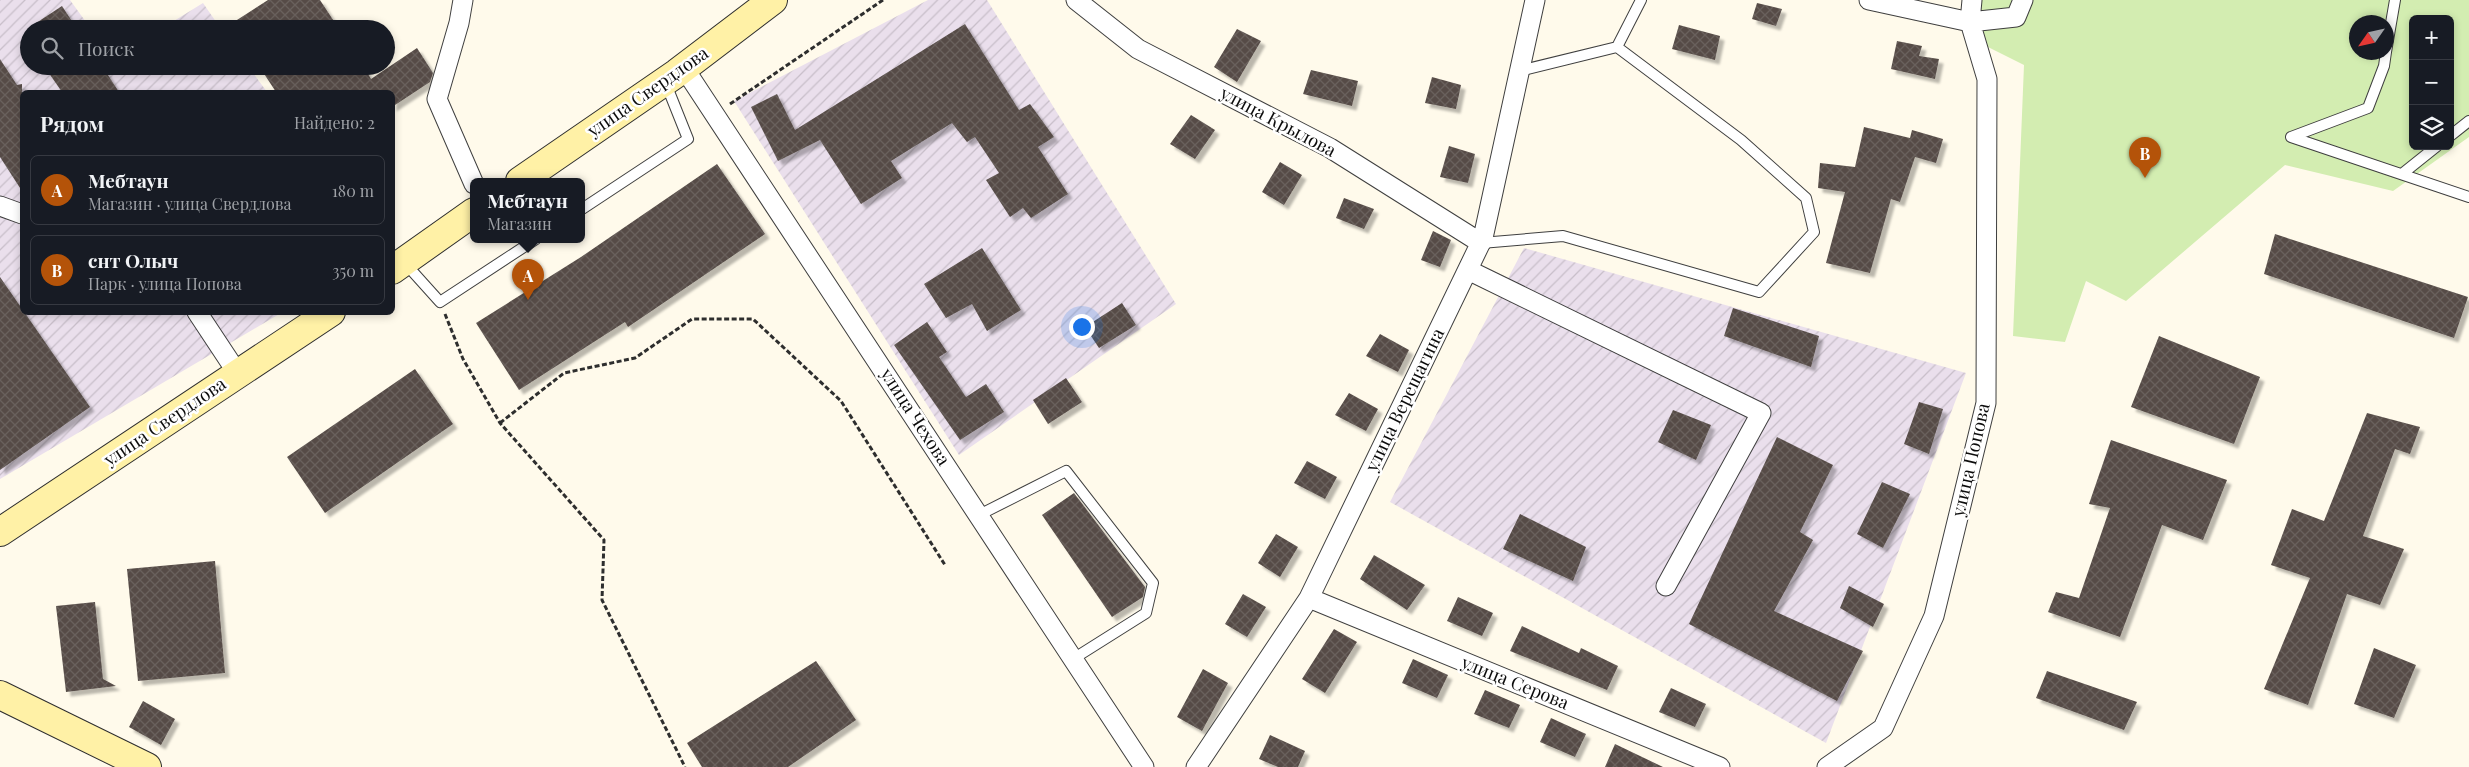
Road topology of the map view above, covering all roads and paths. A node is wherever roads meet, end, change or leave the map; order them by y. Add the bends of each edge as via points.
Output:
1 (463, 0) edge
2 (883, 0) edge
3 (1076, 0) edge
4 (1534, 0) edge
5 (1641, 0) edge
6 (1869, 0) edge
7 (1972, 0) edge
8 (2023, 0) edge
9 (2395, 0) edge
10 (766, 2) edge
11 (2392, 15) edge
12 (1970, 22) junction
13 (1617, 47) junction
14 (2385, 60) edge
15 (1519, 72) junction
16 (675, 75) junction
17 (715, 114) junction
18 (2469, 121) edge
19 (2454, 133) edge
20 (2432, 150) edge
21 (2402, 174) junction
22 (471, 178) edge
23 (524, 178) edge
24 (2469, 197) edge
25 (0, 206) edge
26 (585, 207) edge
27 (20, 213) edge
28 (470, 215) edge
29 (530, 243) edge
30 (1480, 243) junction
31 (398, 266) edge
32 (1468, 270) junction
33 (440, 302) junction
34 (199, 315) edge
35 (326, 315) edge
36 (238, 374) junction
37 (500, 423) junction
38 (979, 515) junction
39 (0, 532) edge
40 (945, 565) dead end
41 (1666, 586) dead end
42 (1309, 598) junction
43 (1073, 659) junction
44 (0, 695) edge
45 (147, 767) edge
46 (685, 767) edge
47 (1144, 767) edge
48 (1196, 767) edge
49 (1720, 767) edge
50 (1827, 767) edge

1 - 22 street via 460,23 436,99
2 - 17 path
3 - 30 street, улица Крылова via 1138,49 1330,148
4 - 15 street, улица Верещагина
5 - 13 lane
6 - 12 street
7 - 12 street
8 - 12 street via 2016,17
9 - 11 lane
10 - 16 main road, улица Свердлова
12 - 50 street, улица Попова via 1987,79 1986,403 1934,616 1882,728
13 - 15 lane
13 - 30 lane via 1741,140 1806,198 1814,232 1759,292 1563,236
14 - 21 lane via 2368,108 2291,137
15 - 30 street, улица Верещагина
16 - 17 street, улица Чехова
16 - 23 main road, улица Свердлова
16 - 26 lane via 688,139
17 - 38 street, улица Чехова
18 - 19 lane
20 - 21 lane
21 - 24 lane
25 - 27 street
28 - 31 main road
29 - 33 lane
30 - 32 street, улица Верещагина
31 - 33 lane
32 - 41 street via 1761,413
32 - 42 street, улица Верещагина
33 - 37 path via 462,359
34 - 36 street
35 - 36 main road, улица Свердлова
36 - 39 main road, улица Свердлова
37 - 40 path via 564,373 635,358 692,319 753,319 841,401
37 - 46 path via 604,540 602,600
38 - 43 street, улица Чехова
38 - 43 lane via 1066,471 1153,583 1146,613
42 - 48 street, улица Верещагина
42 - 49 street, улица Серова
43 - 47 street, улица Чехова
44 - 45 main road

